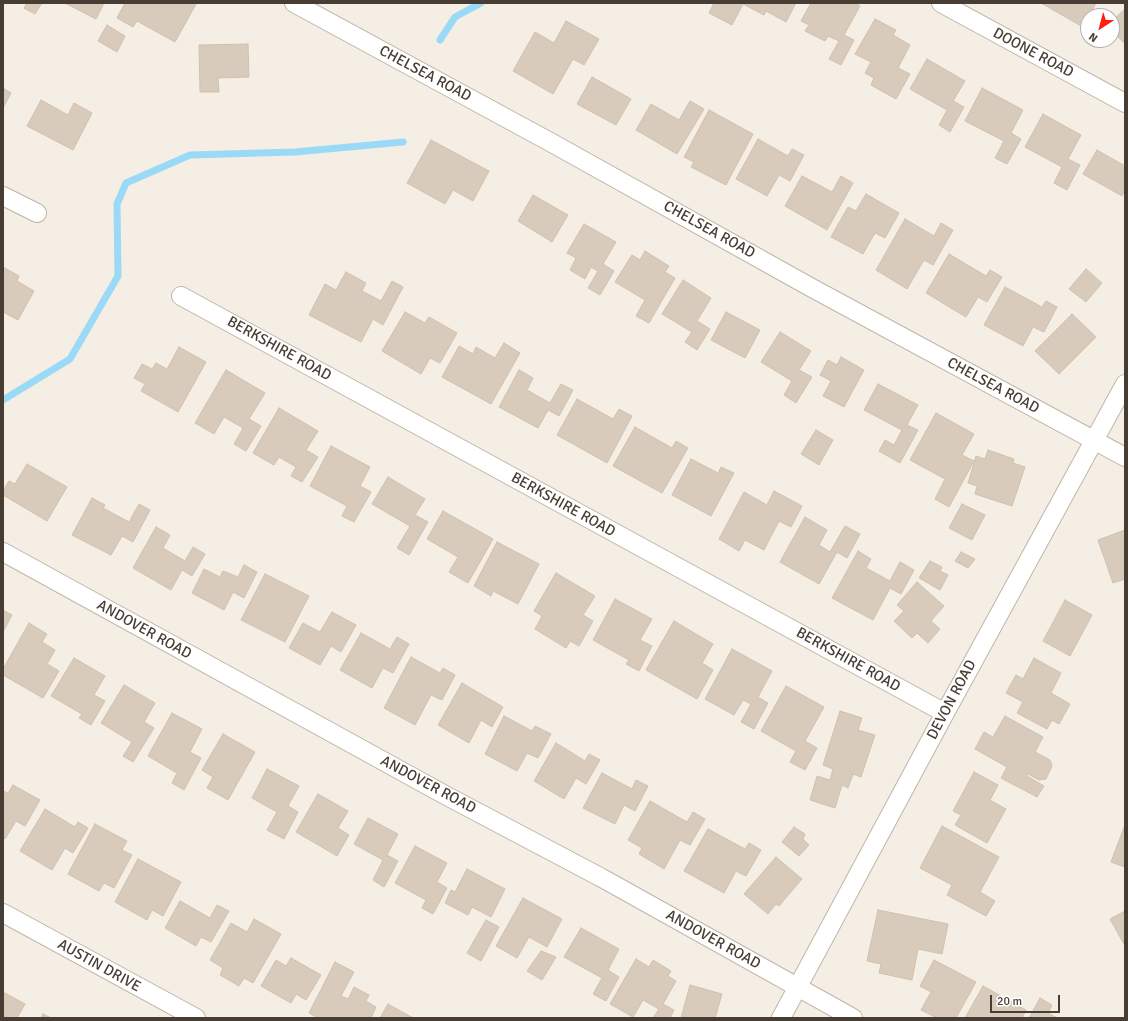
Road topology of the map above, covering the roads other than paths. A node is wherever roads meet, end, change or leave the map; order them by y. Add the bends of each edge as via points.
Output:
1 (294, 3) edge
2 (941, 3) edge
3 (1125, 103) edge
4 (3, 196) edge
5 (37, 213) dead end
6 (181, 296) dead end
7 (1125, 384) edge
8 (1093, 440) junction
9 (1125, 457) edge
10 (3, 552) edge
11 (945, 713) junction
12 (3, 913) edge
13 (797, 988) junction
14 (196, 1018) edge
15 (781, 1018) edge
16 (853, 1018) edge

1 - 8 street, CHELSEA ROAD
2 - 3 street, DOONE ROAD
4 - 5 street
6 - 11 street, BERKSHIRE ROAD
7 - 8 street, DEVON ROAD
8 - 9 street, CHELSEA ROAD
8 - 11 street, DEVON ROAD
10 - 13 street, ANDOVER ROAD via 602,878
11 - 13 street, DEVON ROAD
12 - 14 street, AUSTIN DRIVE
13 - 15 street, DEVON ROAD
13 - 16 street, ANDOVER ROAD

